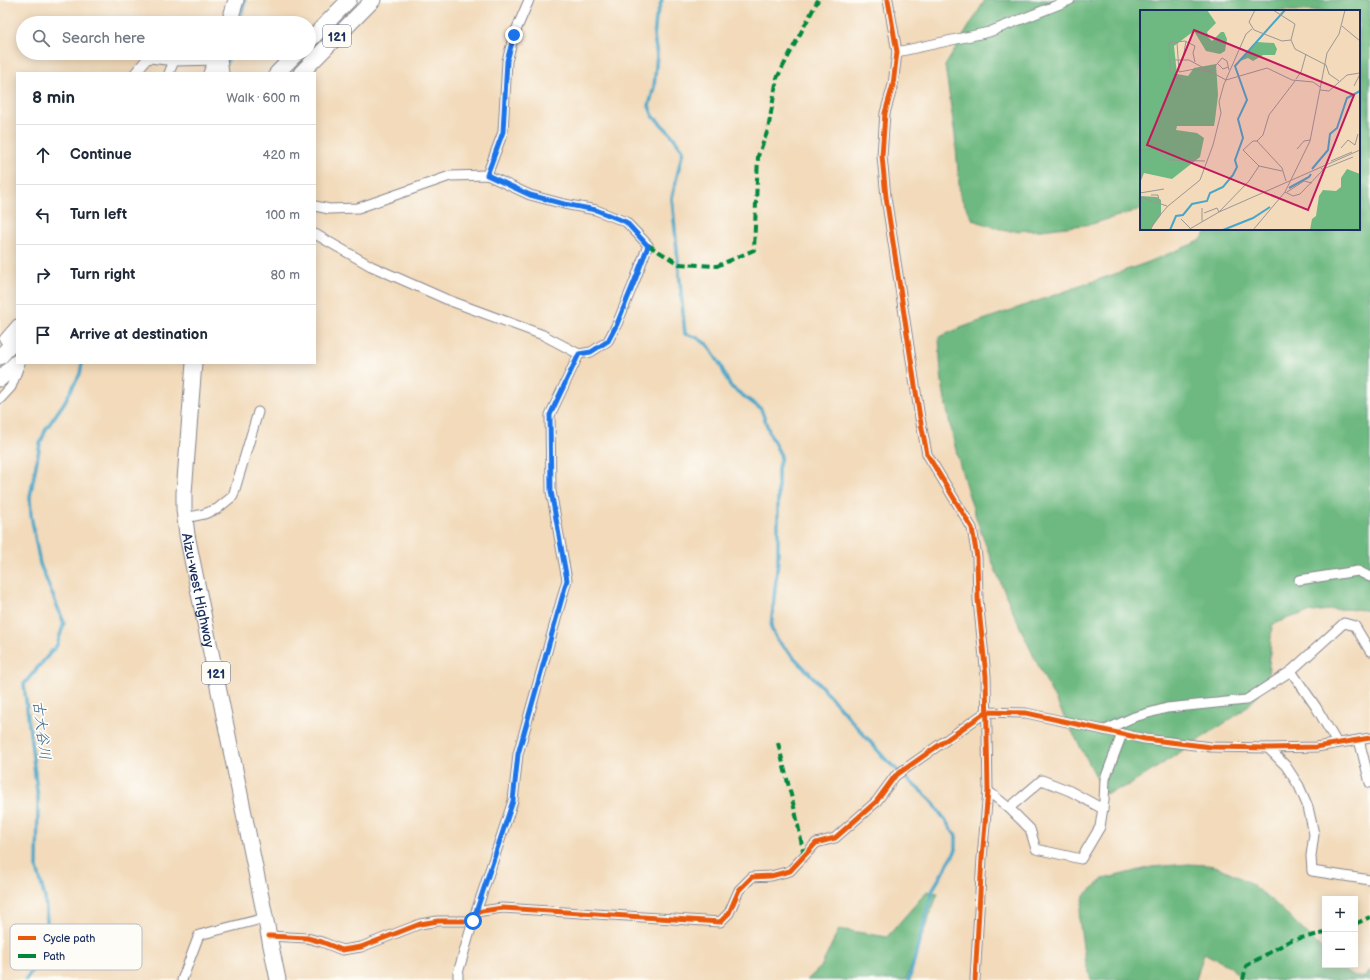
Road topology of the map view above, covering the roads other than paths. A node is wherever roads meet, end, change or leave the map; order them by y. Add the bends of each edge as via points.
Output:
1 (236, 0) edge
2 (349, 0) edge
3 (373, 0) edge
4 (530, 0) edge
5 (888, 0) edge
6 (1070, 0) edge
7 (231, 16) edge
8 (316, 34) edge
9 (897, 52) junction
10 (316, 58) edge
11 (146, 60) edge
12 (174, 60) joint
13 (290, 60) edge
14 (314, 60) edge
15 (217, 64) edge
16 (136, 72) edge
17 (170, 72) edge
18 (278, 72) edge
19 (302, 72) edge
20 (487, 175) junction
21 (316, 206) edge
22 (316, 235) edge
23 (16, 325) edge
24 (9, 347) edge
25 (579, 354) junction
26 (16, 363) edge
27 (20, 364) edge
28 (194, 364) edge
29 (0, 379) edge
30 (0, 399) edge
31 (258, 412) dead end
32 (185, 518) junction
33 (1370, 577) edge
34 (1299, 580) dead end
35 (1370, 651) edge
36 (1290, 671) junction
37 (986, 712) junction
38 (1105, 730) junction
39 (1122, 734) junction
40 (1370, 738) edge
41 (1359, 740) junction
42 (1337, 743) junction
43 (1268, 748) junction
44 (1370, 783) edge
45 (988, 791) junction
46 (1009, 808) junction
47 (1103, 809) junction
48 (1370, 880) edge
49 (476, 912) junction
50 (265, 918) junction
51 (473, 921) junction
52 (269, 936) junction
53 (182, 980) edge
54 (278, 980) edge
55 (458, 980) edge
56 (975, 980) edge

1 - 7 highway
2 - 8 highway, 121
3 - 10 highway, 121
4 - 20 street via 514,35 507,61 503,132
5 - 9 street
6 - 9 street via 989,32
9 - 37 street via 893,85 885,114 882,156 886,198 927,454 972,528 977,556 978,600 986,676
11 - 16 street
12 - 15 street
12 - 17 street
13 - 18 highway
14 - 19 highway, 121
20 - 21 street via 450,176 358,208 329,209
20 - 25 street via 530,195 596,210 626,222 648,246 608,341 591,352
22 - 25 street via 371,266 448,300 543,335
23 - 24 street via 4,339
25 - 49 street via 550,415 551,491 567,580 518,754 513,801
26 - 29 highway
27 - 30 street via 10,387
28 - 32 highway, Aizu-west Highway / 121 via 186,460
31 - 32 street via 233,496 217,509
32 - 50 highway, Aizu-west Highway / 121
33 - 34 street via 1358,571
35 - 36 street via 1355,626 1344,623
36 - 38 street via 1246,700 1167,708 1134,717
36 - 42 street via 1316,707
37 - 38 street via 1026,713
37 - 45 street
37 - 49 street via 895,776 876,802 835,838 816,843 790,871 752,877 739,890 729,913 720,922 502,908
38 - 39 street
39 - 43 street via 1211,747
39 - 47 street via 1104,779
40 - 41 street
41 - 42 street
41 - 44 street
42 - 43 street via 1316,747
43 - 48 street via 1286,766 1308,807 1314,834 1312,871
45 - 46 street
45 - 56 street
46 - 47 street via 1042,780 1070,791
46 - 47 street via 1030,829 1036,849 1081,859 1100,827
49 - 51 street
50 - 52 highway, Aizu-west Highway / 121
50 - 53 street via 199,935
51 - 52 street via 420,924 361,947 342,950 307,938
51 - 55 street
52 - 54 highway, Aizu-west Highway / 121

